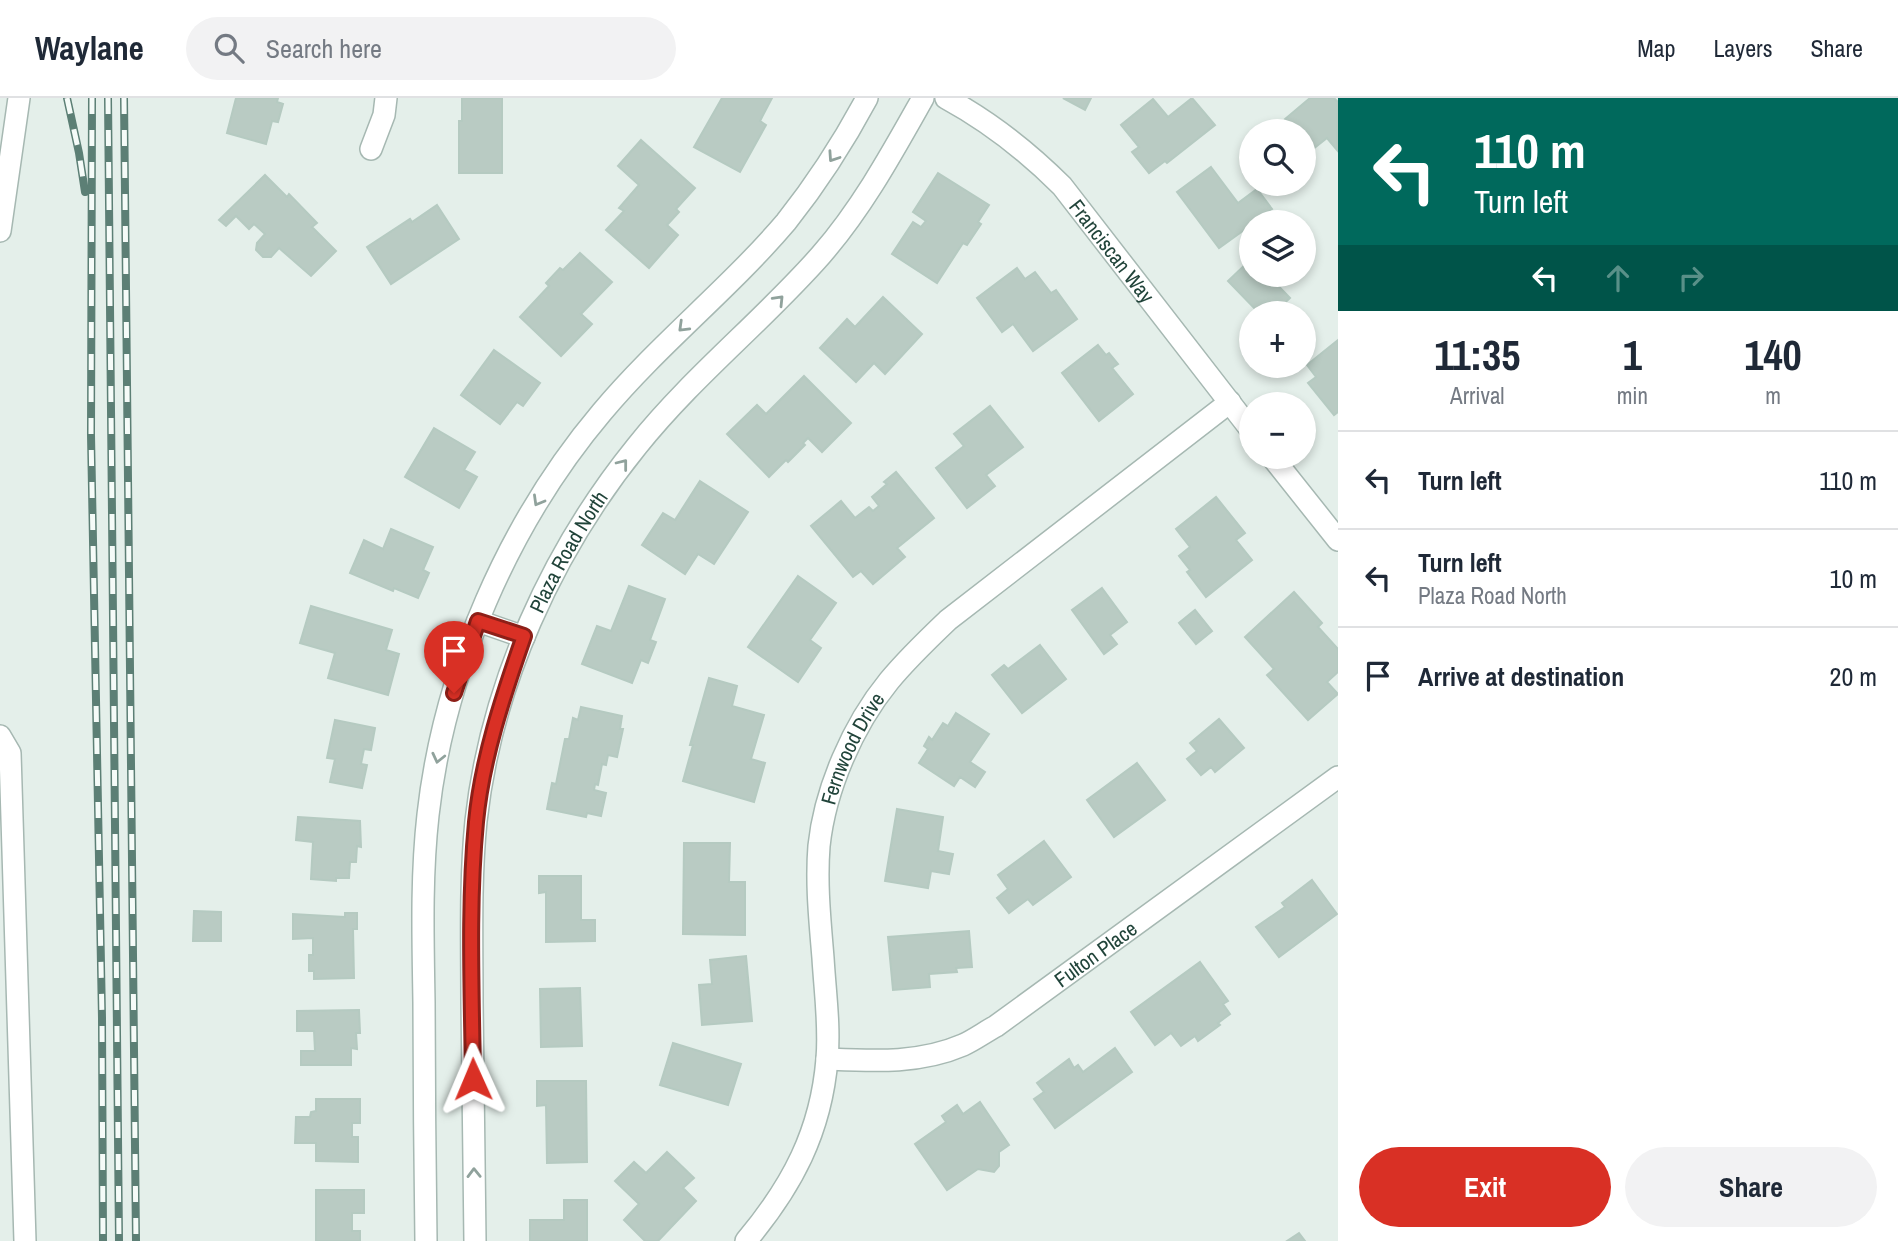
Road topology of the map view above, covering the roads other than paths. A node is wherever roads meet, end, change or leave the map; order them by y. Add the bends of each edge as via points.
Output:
1 (19, 98) edge
2 (386, 98) edge
3 (867, 98) edge
4 (923, 98) edge
5 (946, 98) edge
6 (371, 149) dead end
7 (0, 232) edge
8 (1230, 402) junction
9 (1239, 414) edge
10 (1282, 469) edge
11 (1338, 540) edge
12 (478, 621) junction
13 (524, 636) junction
14 (0, 736) edge
15 (1338, 777) edge
16 (827, 1059) junction
17 (25, 1241) edge
18 (426, 1241) edge
19 (475, 1241) edge
20 (746, 1241) edge

1 - 7 street
2 - 6 street
3 -> 12 street via 828,164 785,222 630,380 570,453 519,532
13 -> 4 street, Plaza Road North via 562,555 610,481 666,413 823,253 883,170
5 - 8 street, Franciscan Way via 1004,134 1062,187
8 - 9 street, Franciscan Way
8 - 16 street, Fernwood Drive via 948,620 887,683 862,721 843,761 820,845
10 - 11 street
12 - 13 street
12 -> 18 street via 448,717 428,814 423,915
19 -> 13 street, Plaza Road North via 471,916 476,820 495,729
14 - 17 street via 10,753
15 - 16 street, Fulton Place via 996,1026 962,1045 889,1061
16 - 20 street, Fernwood Drive via 821,1100 790,1182

